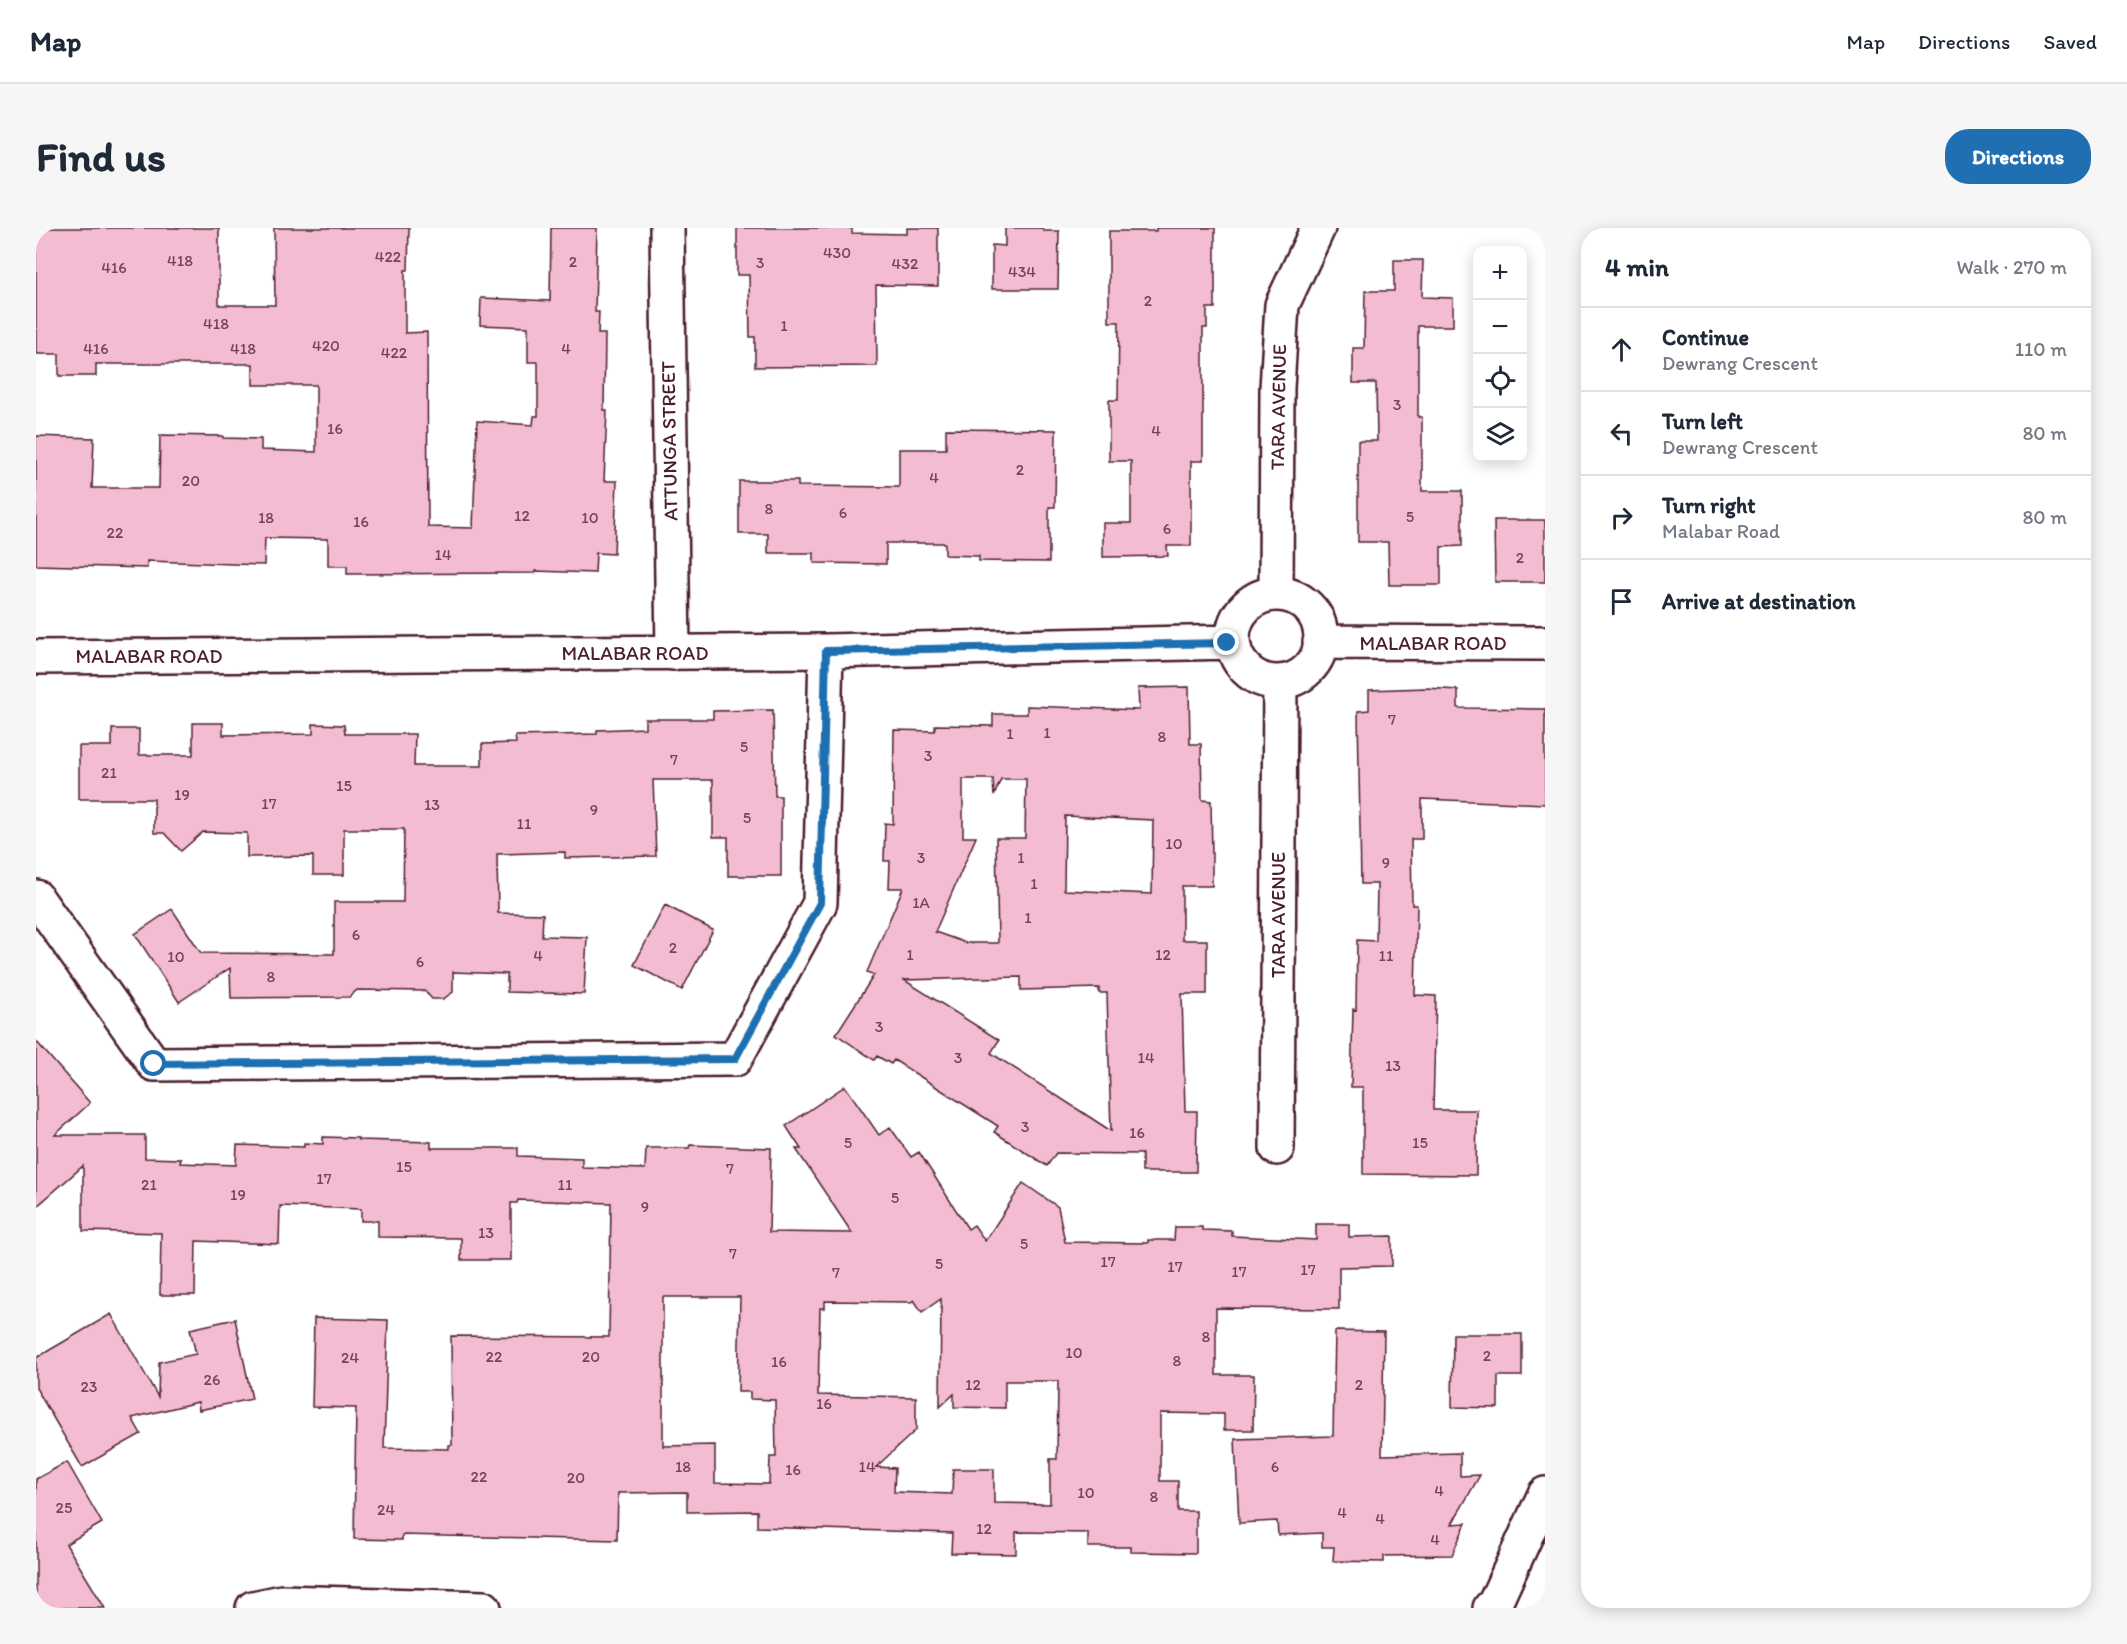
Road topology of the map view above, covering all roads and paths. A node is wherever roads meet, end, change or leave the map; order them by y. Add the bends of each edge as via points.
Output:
1 (667, 228) edge
2 (1318, 228) edge
3 (1276, 594) junction
4 (1233, 642) junction
5 (1320, 642) junction
6 (1545, 643) edge
7 (826, 651) junction
8 (673, 653) junction
9 (36, 657) edge
10 (1280, 682) junction
11 (36, 897) edge
12 (1277, 1148) dead end
13 (1545, 1494) edge
14 (252, 1608) edge
15 (484, 1608) edge
16 (1490, 1608) edge

1 - 8 street, ATTUNGA STREET
2 - 3 street, TARA AVENUE via 1282,305 1277,388
3 - 4 street via 1248,605 1238,617
3 - 5 street via 1292,596 1310,609 1318,622
4 - 7 street, MALABAR ROAD
4 - 10 street via 1246,670 1265,681
5 - 6 street, MALABAR ROAD
5 - 10 street via 1317,657 1308,670
7 - 8 street, MALABAR ROAD
7 - 11 street via 820,903 735,1059 154,1064
8 - 9 street, MALABAR ROAD
10 - 12 street, TARA AVENUE
13 - 16 street
14 - 15 street via 282,1602

